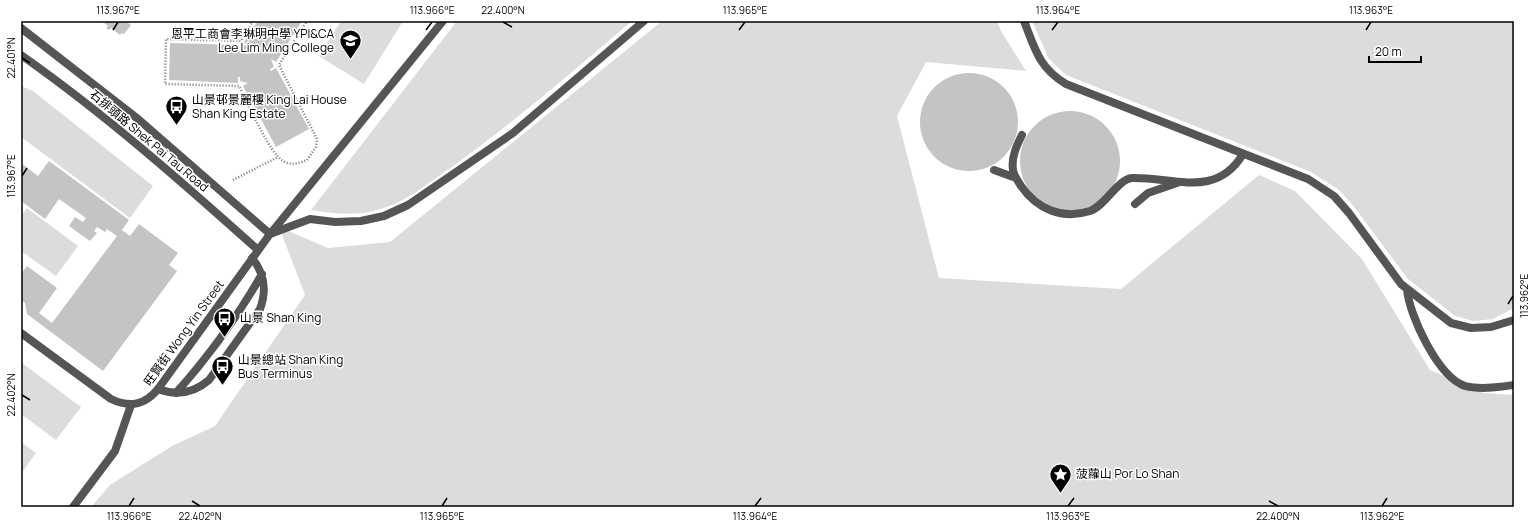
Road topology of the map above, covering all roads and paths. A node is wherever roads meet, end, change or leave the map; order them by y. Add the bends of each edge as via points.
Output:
1 (253, 21) edge
2 (307, 21) edge
3 (443, 21) edge
4 (644, 21) edge
5 (1024, 21) edge
6 (21, 28) edge
7 (21, 55) edge
8 (1022, 135) dead end
9 (1243, 154) junction
10 (278, 157) junction
11 (994, 170) dead end
12 (1016, 178) junction
13 (233, 180) dead end
14 (1182, 182) junction
15 (1135, 204) dead end
16 (270, 234) junction
17 (258, 250) junction
18 (252, 258) junction
19 (262, 274) junction
20 (1407, 289) junction
21 (1514, 320) edge
22 (21, 333) edge
23 (1514, 385) edge
24 (158, 389) junction
25 (176, 393) junction
26 (131, 405) junction
27 (73, 507) edge

1 - 10 path via 241,41 166,39 165,84 239,86
2 - 10 path via 279,65 314,131 316,147 307,160 300,163 288,163
3 - 16 street, 旺賢街 Wong Yin Street
4 - 16 street via 508,136 408,205 384,216 361,221 335,222 310,218
5 - 9 street via 1041,63 1059,80
6 - 16 street, 石排頭路 Shek Pai Tau Road via 138,119
7 - 17 street, 石排頭路 Shek Pai Tau Road via 94,109
8 - 12 street via 1013,161
9 - 14 street via 1226,175 1203,182
9 - 20 street via 1308,178 1334,196
10 - 13 path
11 - 12 street
12 - 14 street via 1029,198 1046,210 1062,214 1091,211 1130,178
14 - 15 street via 1152,192
16 - 17 street, 旺賢街 Wong Yin Street
17 - 18 street, 旺賢街 Wong Yin Street
18 - 19 street
18 - 24 street, 旺賢街 Wong Yin Street
19 - 25 street via 195,372
19 - 25 street via 265,292 263,300 209,380 194,390
20 - 21 street via 1451,323 1471,328 1491,327
20 - 23 street via 1408,302 1428,346 1445,371 1465,386 1485,388
22 - 26 street via 111,399
24 - 25 street
24 - 26 street, 旺賢街 Wong Yin Street via 152,397 142,403
26 - 27 street via 115,451

